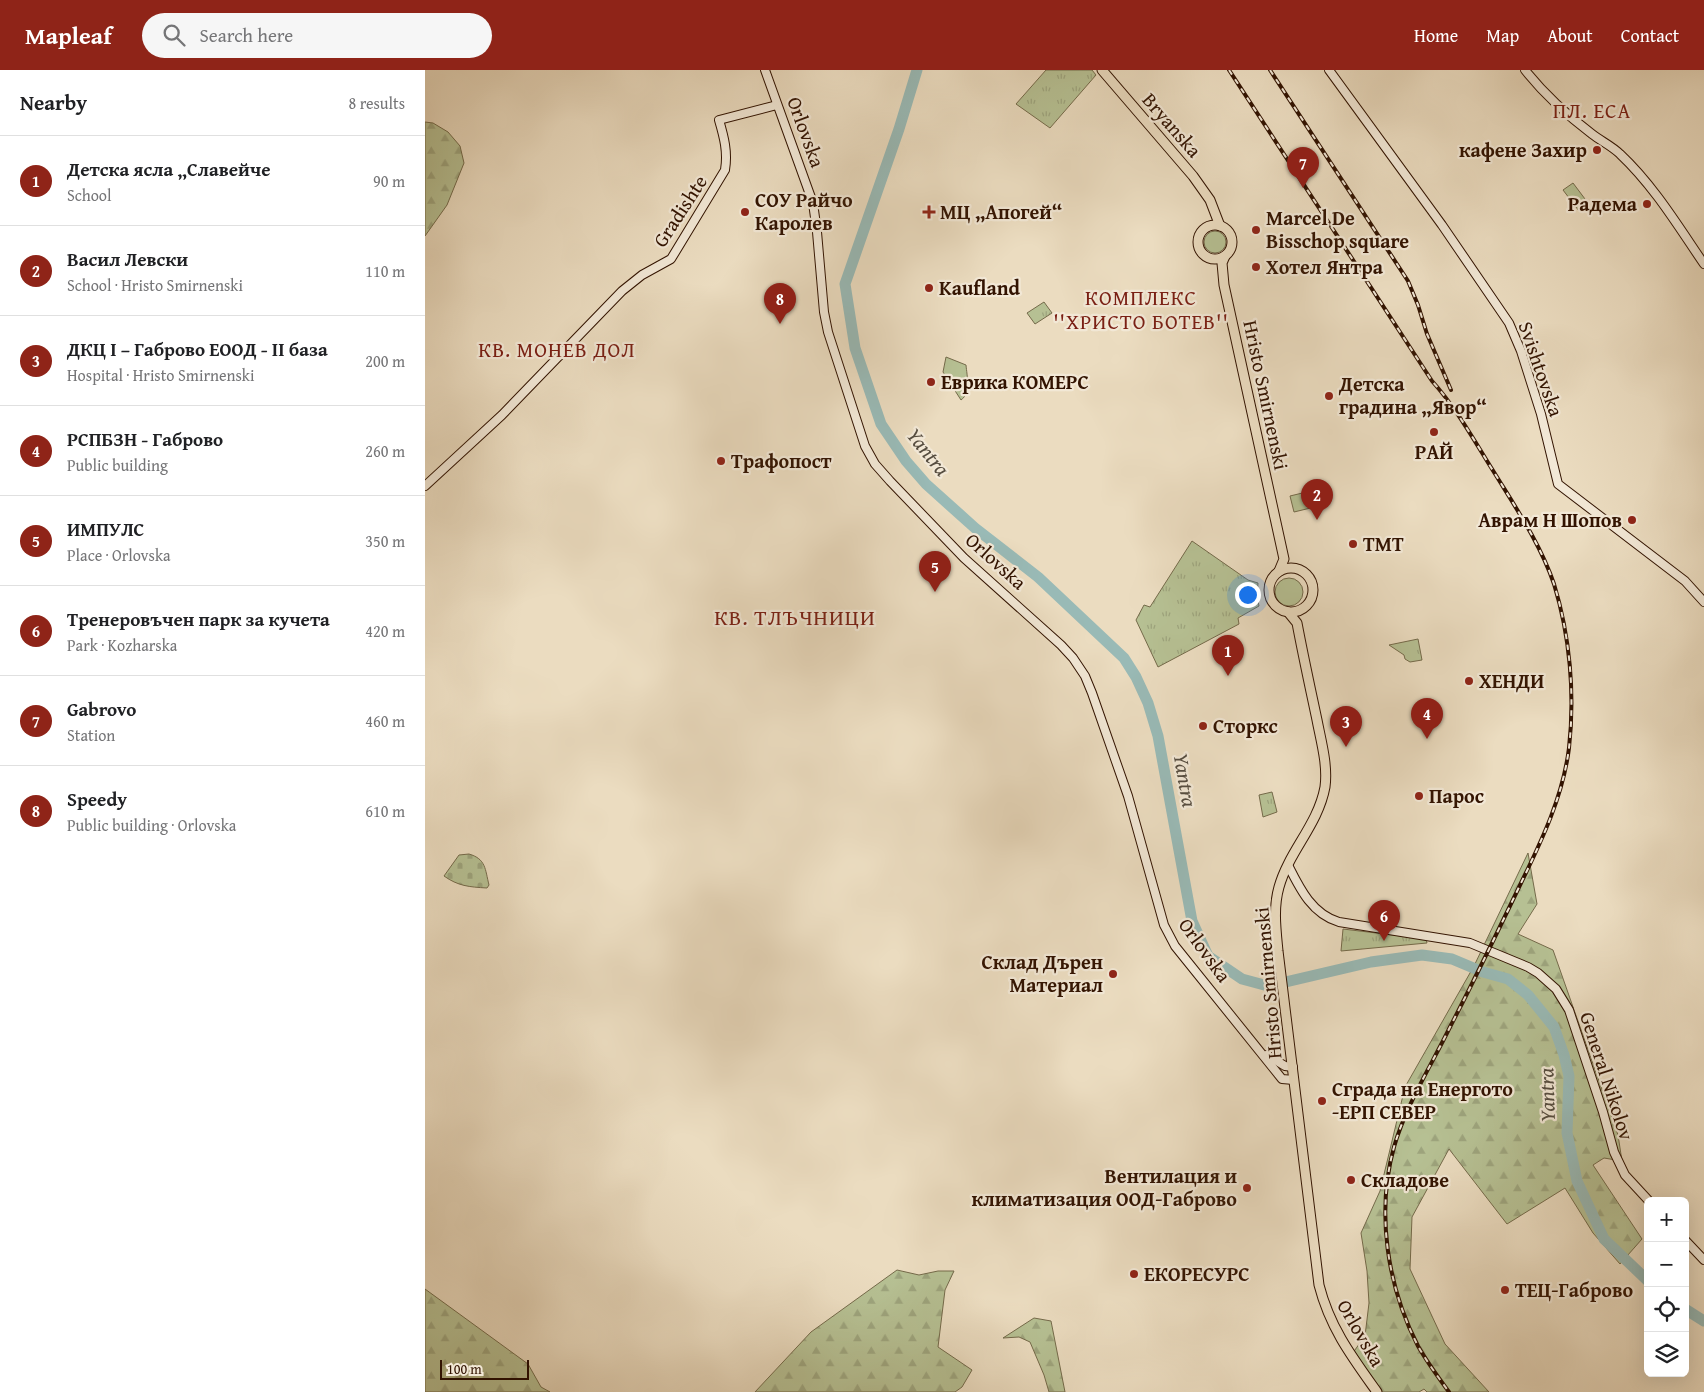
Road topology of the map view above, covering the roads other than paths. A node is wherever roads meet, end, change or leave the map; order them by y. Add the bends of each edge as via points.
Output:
1 (765, 70) edge
2 (1101, 70) edge
3 (1329, 70) edge
4 (1525, 70) edge
5 (777, 105) junction
6 (1212, 206) junction
7 (1220, 226) junction
8 (1206, 228) junction
9 (1225, 256) junction
10 (1207, 257) junction
11 (1704, 264) edge
12 (1224, 285) junction
13 (425, 486) edge
14 (1284, 559) junction
15 (1299, 570) junction
16 (1279, 571) junction
17 (1704, 602) edge
18 (1305, 607) junction
19 (1288, 612) junction
20 (1297, 623) junction
21 (1288, 866) junction
22 (1263, 1053) junction
23 (1293, 1067) junction
24 (1294, 1080) junction
25 (1645, 1197) edge
26 (1687, 1242) edge
27 (1704, 1260) edge
28 (1377, 1392) edge

1 - 5 street, Orlovska
2 - 6 main road, Bryanska via 1193,176
3 - 17 street, Svishtovska via 1442,224 1509,323 1541,414 1557,484 1685,581
4 - 11 street via 1557,105 1618,152 1639,173
5 - 13 street, Gradishte via 719,120 726,147 725,170 671,259 622,291 502,415
5 - 22 street, Orlovska via 813,203 828,332 865,446 890,481 964,558 1061,645 1085,676 1128,796 1163,925 1175,946
6 - 7 main road, Bryanska
6 - 8 main road
7 - 8 main road
7 - 9 main road via 1229,233 1232,241
8 - 10 main road via 1198,243
9 - 10 main road
9 - 12 main road, Hristo Smirnenski via 1222,263
10 - 12 main road, Hristo Smirnenski
12 - 14 main road, Hristo Smirnenski
14 - 15 main road
14 - 16 main road
15 - 16 main road
15 - 18 main road via 1307,575 1313,587
16 - 19 main road via 1270,582 1269,595 1276,606
18 - 19 main road
18 - 20 main road
19 - 20 main road, Hristo Smirnenski
20 - 21 main road, Hristo Smirnenski via 1324,758 1325,784 1313,822
21 - 23 main road, Hristo Smirnenski via 1277,901 1278,951
21 - 25 street, General Nikolov via 1314,908 1326,917 1470,942 1528,967 1548,980 1569,1010 1614,1152 1625,1175
22 - 23 street, Orlovska
22 - 24 street, Orlovska via 1283,1079
23 - 24 main road, Orlovska
24 - 28 main road, Orlovska via 1320,1292 1335,1330
26 - 27 street

